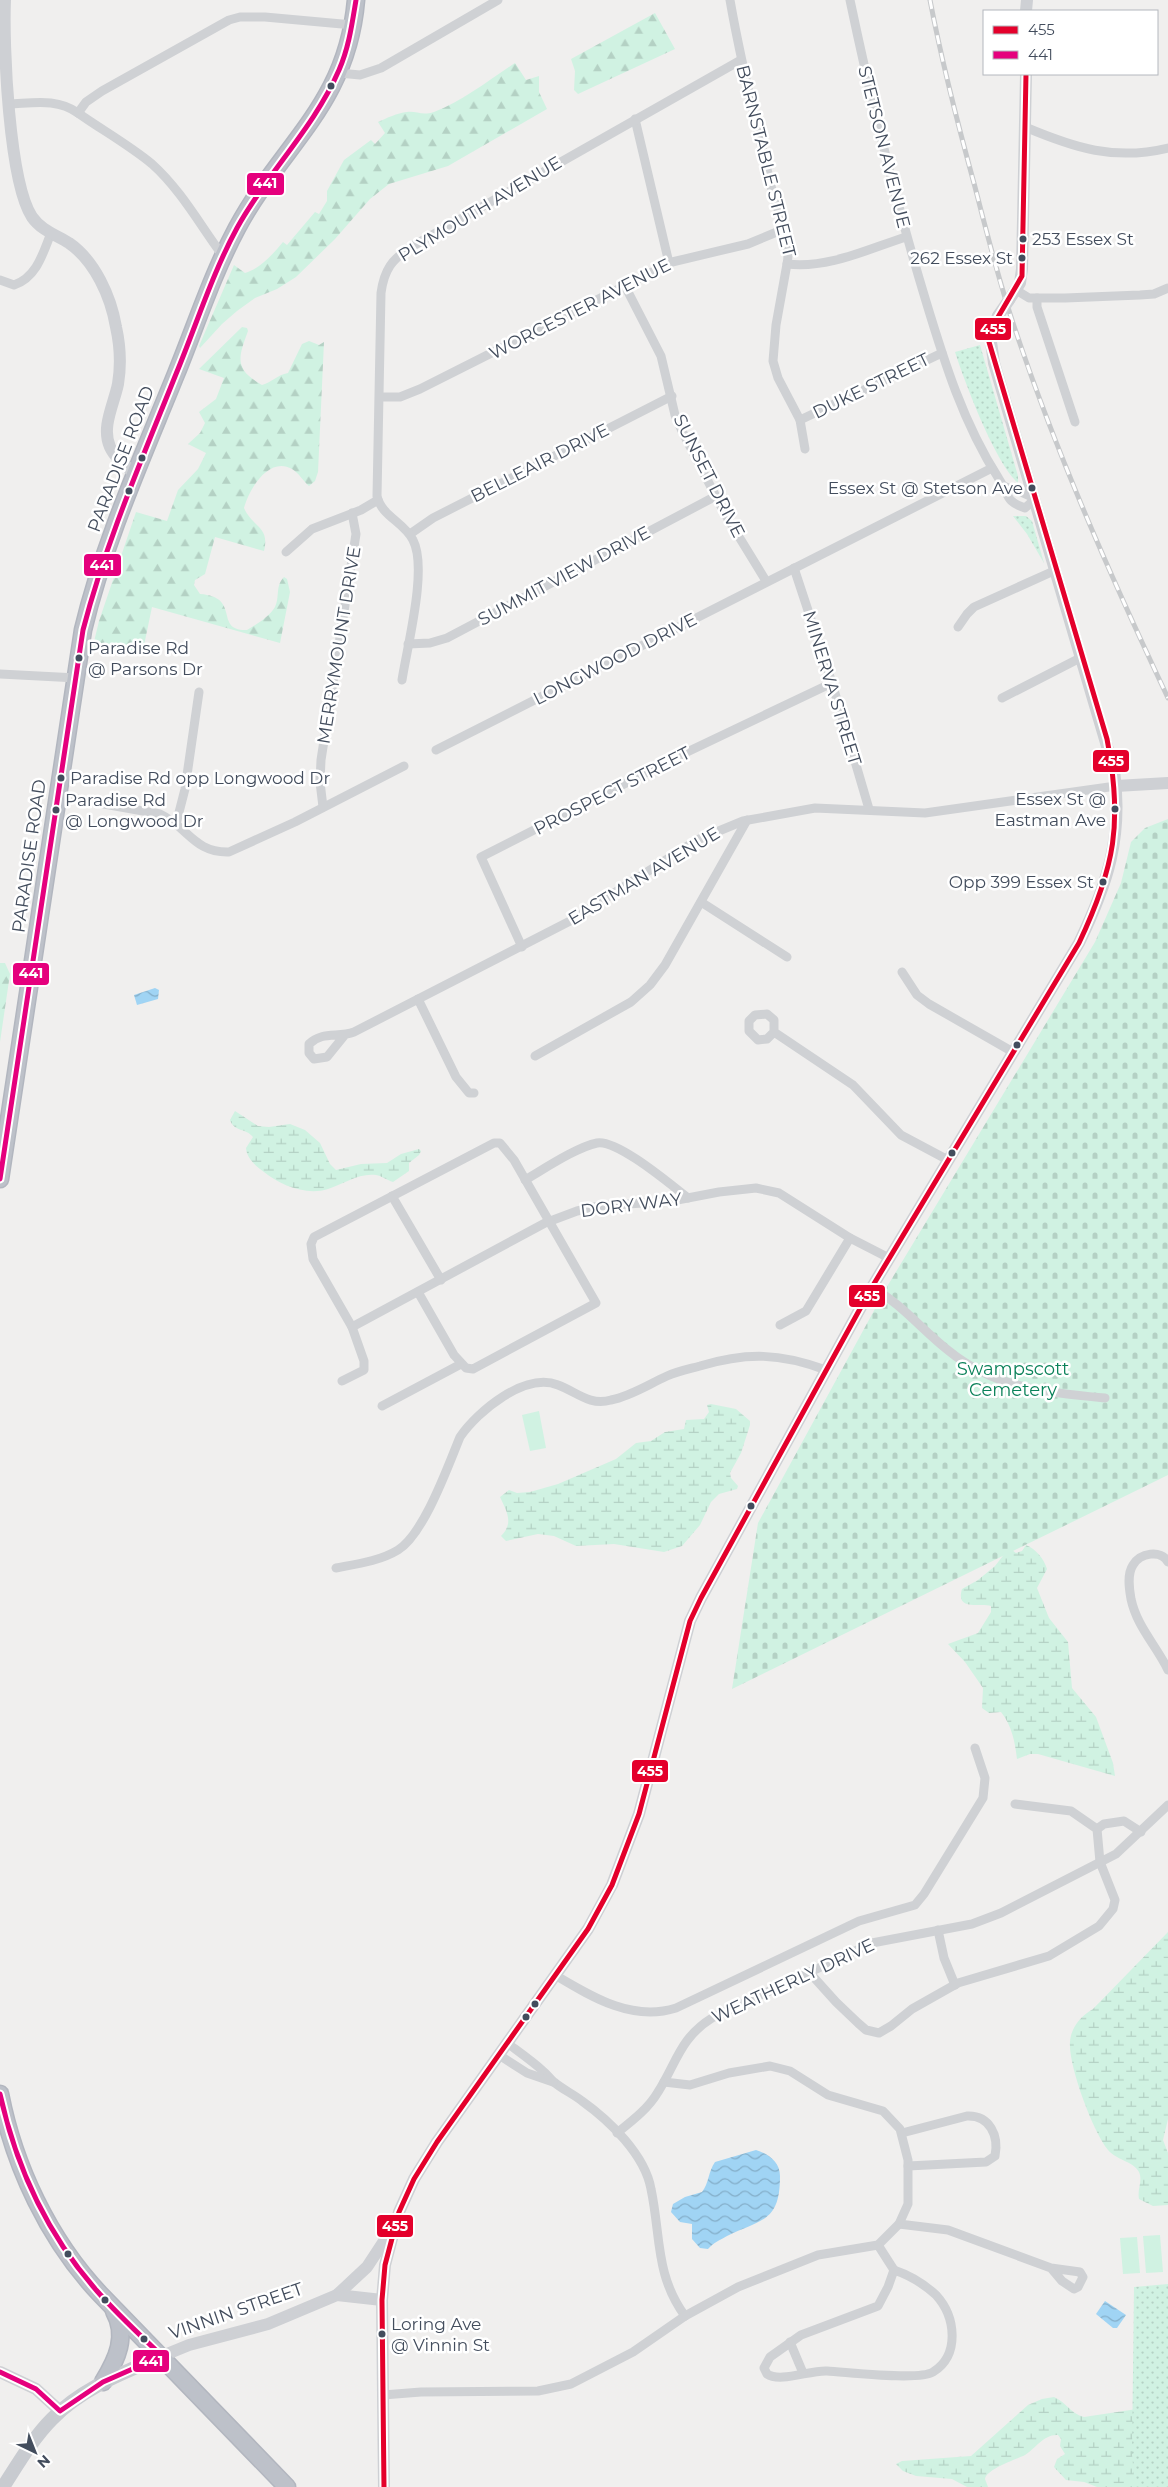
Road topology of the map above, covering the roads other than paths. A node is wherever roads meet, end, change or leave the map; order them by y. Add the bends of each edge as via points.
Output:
1 (5, 0) edge
2 (356, 0) edge
3 (498, 0) edge
4 (730, 0) edge
5 (850, 0) edge
6 (353, 25) junction
7 (741, 60) junction
8 (339, 73) junction
9 (1026, 75) edge
10 (9, 104) junction
11 (78, 113) junction
12 (635, 119) junction
13 (1025, 127) junction
14 (1168, 148) edge
15 (784, 229) junction
16 (51, 233) junction
17 (906, 236) junction
18 (222, 256) junction
19 (669, 264) junction
20 (788, 264) junction
21 (0, 280) edge
22 (625, 286) junction
23 (1168, 288) edge
24 (1013, 295) junction
25 (1037, 298) junction
26 (942, 353) junction
27 (672, 396) junction
28 (380, 397) junction
29 (800, 420) junction
30 (1075, 422) dead end
31 (805, 449) dead end
32 (992, 468) junction
33 (136, 475) junction
34 (1004, 486) junction
35 (716, 496) junction
36 (1035, 499) junction
37 (378, 500) junction
38 (352, 513) junction
39 (410, 534) junction
40 (286, 552) dead end
41 (794, 568) junction
42 (1056, 570) junction
43 (766, 581) junction
44 (958, 627) dead end
45 (408, 644) junction
46 (1082, 657) junction
47 (0, 674) edge
48 (77, 678) junction
49 (402, 680) dead end
50 (832, 683) junction
51 (199, 692) dead end
52 (1002, 698) dead end
53 (436, 750) dead end
54 (404, 766) dead end
55 (1168, 783) edge
56 (1116, 786) junction
57 (59, 796) junction
58 (323, 807) junction
59 (868, 809) junction
60 (747, 820) junction
61 (176, 824) junction
62 (701, 902) junction
63 (522, 946) junction
64 (787, 957) dead end
65 (902, 972) dead end
66 (418, 1000) junction
67 (774, 1032) dead end
68 (344, 1036) dead end
69 (1013, 1052) junction
70 (534, 1056) dead end
71 (474, 1093) dead end
72 (948, 1160) junction
73 (0, 1179) edge
74 (525, 1180) junction
75 (392, 1196) junction
76 (688, 1198) junction
77 (548, 1222) junction
78 (850, 1238) junction
79 (889, 1258) junction
80 (441, 1280) junction
81 (872, 1287) junction
82 (418, 1292) junction
83 (780, 1325) dead end
84 (352, 1327) junction
85 (461, 1364) junction
86 (826, 1370) junction
87 (342, 1381) dead end
88 (1105, 1398) dead end
89 (382, 1406) dead end
90 (1168, 1562) edge
91 (336, 1568) dead end
92 (1168, 1668) edge
93 (975, 1748) dead end
94 (1015, 1804) dead end
95 (1168, 1805) edge
96 (1097, 1829) junction
97 (1141, 1832) junction
98 (1100, 1862) junction
99 (938, 1930) junction
100 (809, 1972) junction
101 (555, 1975) junction
102 (955, 1985) junction
103 (507, 2044) junction
104 (499, 2055) junction
105 (553, 2082) junction
106 (664, 2082) junction
107 (0, 2094) edge
108 (617, 2133) junction
109 (902, 2133) junction
110 (908, 2166) junction
111 (400, 2212) junction
112 (899, 2224) junction
113 (878, 2245) junction
114 (1051, 2268) dead end
115 (894, 2270) junction
116 (337, 2295) junction
117 (382, 2300) junction
118 (108, 2303) junction
119 (685, 2316) junction
120 (790, 2342) junction
121 (162, 2356) junction
122 (0, 2372) edge
123 (802, 2373) junction
124 (103, 2382) junction
125 (383, 2395) junction
126 (60, 2411) junction
127 (3, 2487) edge
128 (287, 2487) edge
129 (384, 2487) edge

1 - 10 main road
2 - 6 highway, PARADISE ROAD
3 - 8 street via 381,68 360,75
4 - 7 street, BARNSTABLE STREET
5 - 17 street, STETSON AVENUE via 884,155
6 - 8 highway, PARADISE ROAD
6 - 11 street via 265,17 229,20 102,91 86,102
7 - 12 street, PLYMOUTH AVENUE
7 - 15 street, BARNSTABLE STREET
8 - 18 highway, PARADISE ROAD via 314,118 256,196
9 - 13 main road
10 - 11 street via 64,104
10 - 16 main road via 26,204 37,224
11 - 18 street via 138,153 161,173
12 - 19 street
12 - 28 street, PLYMOUTH AVENUE via 393,259 384,272 381,293
13 - 14 street via 1058,141 1101,152 1132,155
13 - 24 main road via 1022,269
15 - 19 street, WORCESTER AVENUE via 748,244 705,252
15 - 20 street, BARNSTABLE STREET via 789,246
16 - 21 street via 37,267 27,278 14,285
16 - 33 main road via 90,262 107,296 119,351 118,384 108,422 108,438 116,456
17 - 20 street, BARNSTABLE STREET via 830,262 802,266
17 - 26 street, STETSON AVENUE
18 - 33 highway, PARADISE ROAD
19 - 22 street, WORCESTER AVENUE
20 - 29 street via 776,325 773,361 778,378
22 - 27 street, SUNSET DRIVE via 661,356
22 - 28 street, WORCESTER AVENUE via 420,389 400,396
23 - 25 street via 1154,294
24 - 25 street
24 - 36 main road, bridge via 992,327 989,342
25 - 30 street via 1037,307
26 - 29 street, DUKE STREET
26 - 32 street, STETSON AVENUE via 965,417
27 - 35 street, SUNSET DRIVE via 682,431
27 - 39 street, BELLEAIR DRIVE via 433,518
28 - 37 street, PLYMOUTH AVENUE
29 - 31 street
32 - 34 street, STETSON AVENUE
32 - 41 street, LONGWOOD DRIVE
33 - 48 highway, PARADISE ROAD via 88,609
34 - 36 street
34 - 36 street, STETSON AVENUE via 1006,497 1013,504 1025,508
35 - 43 street, SUNSET DRIVE
35 - 45 street, SUMMIT VIEW DRIVE via 446,638
36 - 42 main road
37 - 38 street
37 - 39 street
38 - 40 street via 312,529
38 - 58 street, MERRYMOUNT DRIVE via 356,534 320,760
39 - 45 street via 419,561
41 - 43 street, LONGWOOD DRIVE
41 - 50 street, MINERVA STREET
42 - 44 street via 984,602 966,614
42 - 46 main road
43 - 53 street, LONGWOOD DRIVE
45 - 49 street
46 - 52 street
46 - 56 main road via 1107,739
47 - 48 street
48 - 57 highway, PARADISE ROAD
50 - 59 street, MINERVA STREET
50 - 63 street, PROSPECT STREET via 481,857
51 - 61 street via 185,789
54 - 58 street
55 - 56 main road
56 - 59 street, EASTMAN AVENUE via 925,813
56 - 69 main road via 1117,834 1096,906
57 - 61 street via 151,812
57 - 73 highway, PARADISE ROAD
58 - 61 street via 229,852 199,845
59 - 60 street, EASTMAN AVENUE via 815,808
60 - 62 street
60 - 63 street, EASTMAN AVENUE via 696,840 606,900
62 - 64 street
62 - 70 street via 665,965 642,993 618,1011
63 - 66 street, EASTMAN AVENUE
65 - 69 street via 917,995 929,1004
66 - 68 street, EASTMAN AVENUE
66 - 71 street via 456,1077 469,1093
67 - 72 street via 853,1085 901,1135
69 - 72 main road
72 - 79 main road
74 - 75 street via 509,1153 500,1143 494,1143
74 - 76 street via 583,1148 603,1142 620,1149
74 - 77 street
75 - 80 street
75 - 84 street via 322,1232 311,1244 310,1251
76 - 77 street, DORY WAY via 599,1206
76 - 78 street, DORY WAY via 719,1192 768,1190 779,1193
77 - 80 street, DORY WAY
77 - 85 street via 596,1303 473,1369
78 - 79 street, DORY WAY
78 - 83 street via 806,1311
79 - 81 main road
80 - 82 street, DORY WAY
81 - 86 main road
81 - 88 street via 906,1310 948,1351 986,1374 1034,1390
82 - 84 street, DORY WAY
82 - 85 street
84 - 87 street via 365,1365 364,1370
85 - 89 street
86 - 91 street via 775,1356 734,1357 674,1373 620,1398 601,1402 585,1399 548,1382 527,1384 489,1408 466,1428 425,1515 404,1545 378,1559
86 - 101 main road via 690,1621 640,1814 618,1873 588,1929
90 - 92 street via 1158,1554 1139,1558 1132,1566 1129,1588 1138,1621
93 - 101 street via 985,1778 983,1798 920,1900 909,1908 870,1916 846,1926 676,2008 658,2013 638,2012 610,2004
94 - 96 street via 1071,1811
95 - 97 street, WEATHERLY DRIVE
96 - 97 street via 1104,1824 1124,1820
96 - 98 street
97 - 98 street, WEATHERLY DRIVE via 1116,1854
98 - 99 street, WEATHERLY DRIVE via 987,1919
98 - 102 street via 1115,1900 1113,1909 1099,1926 1043,1958 969,1978
99 - 100 street, WEATHERLY DRIVE via 872,1943
99 - 102 street via 944,1958
100 - 102 street via 836,2002 872,2032 884,2031 912,2009
100 - 106 street, WEATHERLY DRIVE via 695,2028
101 - 103 main road
103 - 104 main road
103 - 105 street via 536,2064
104 - 105 street via 527,2073
104 - 111 main road via 424,2162
105 - 108 street via 584,2102
106 - 108 street, WEATHERLY DRIVE via 650,2104
106 - 109 street via 690,2085 757,2067 781,2067 828,2095 883,2111
107 - 118 highway via 14,2149 38,2203 77,2268
108 - 119 street via 643,2166 649,2181 664,2277 669,2292
109 - 110 street
109 - 110 street via 977,2116 985,2119 997,2146 995,2156 986,2162
110 - 112 street via 908,2204
111 - 116 main road via 375,2257
111 - 117 main road via 385,2265
112 - 113 street
112 - 114 street via 948,2230
113 - 115 street
113 - 119 street via 839,2250 795,2263 738,2287
115 - 120 street via 878,2306 827,2324
115 - 123 street via 935,2294 943,2305 953,2332 952,2346 945,2360 925,2376 823,2371
116 - 117 main road, VINNIN STREET
116 - 121 main road, VINNIN STREET via 268,2324 189,2345
117 - 125 main road
118 - 121 highway
118 - 124 highway via 119,2322 121,2333 117,2358
119 - 125 street via 633,2352 592,2375 556,2388
120 - 123 street
120 - 123 street via 767,2360 765,2371 769,2376 778,2378
121 - 124 main road, VINNIN STREET
121 - 128 highway
122 - 126 main road via 36,2389
124 - 126 main road, VINNIN STREET
125 - 129 main road
126 - 127 main road, VINNIN STREET via 43,2429

